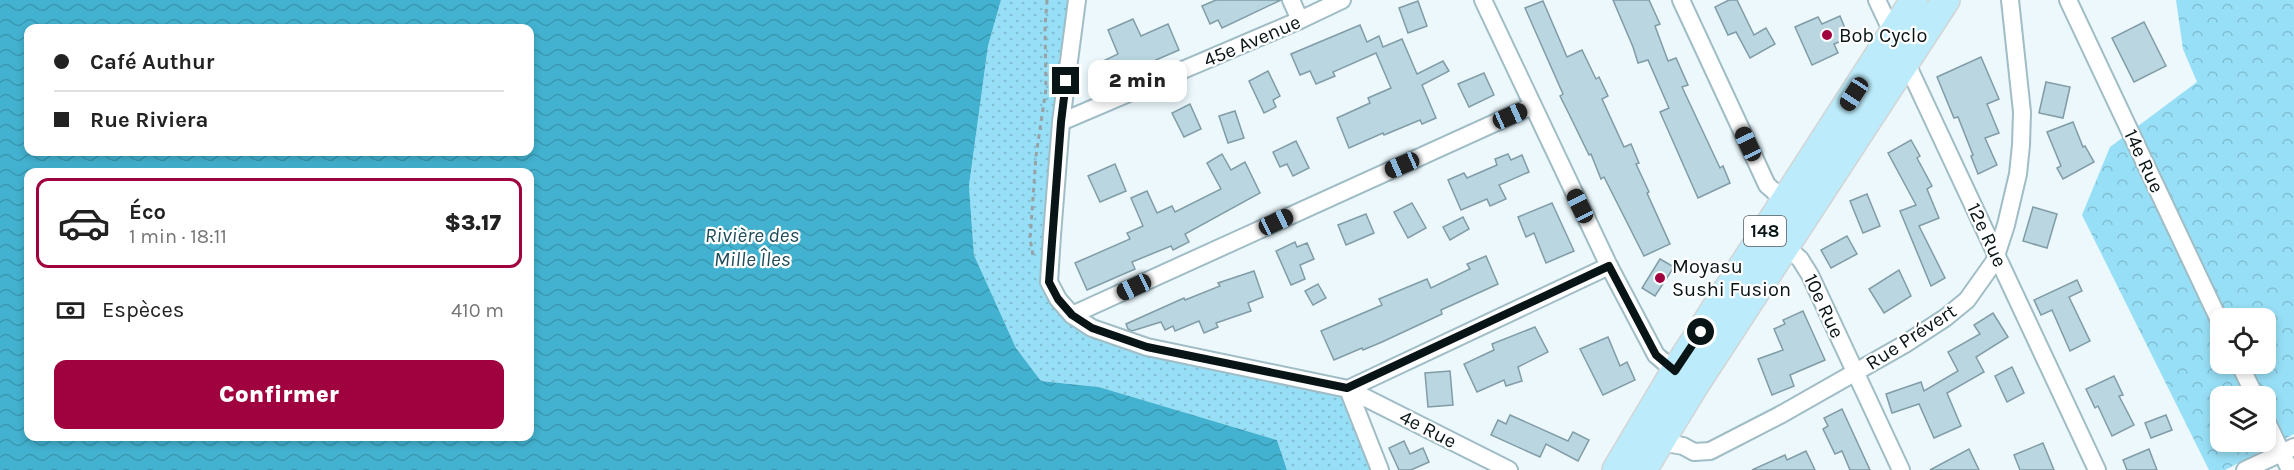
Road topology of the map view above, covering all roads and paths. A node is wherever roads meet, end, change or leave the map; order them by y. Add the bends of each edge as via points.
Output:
1 (1047, 0) edge
2 (1077, 0) edge
3 (1291, 0) edge
4 (1342, 0) edge
5 (1483, 0) edge
6 (1681, 0) edge
7 (1877, 0) edge
8 (1914, 0) edge
9 (1946, 0) edge
10 (2010, 0) edge
11 (2068, 0) edge
12 (1300, 20) junction
13 (1893, 33) junction
14 (1907, 61) junction
15 (1532, 106) junction
16 (1061, 122) junction
17 (1785, 201) junction
18 (1785, 246) junction
19 (1996, 256) junction
20 (1609, 266) junction
21 (1049, 282) junction
22 (2213, 308) edge
23 (1072, 315) junction
24 (1675, 371) junction
25 (1854, 373) junction
26 (1347, 388) junction
27 (2276, 433) edge
28 (1650, 436) junction
29 (2288, 450) edge
30 (1380, 470) edge
31 (1509, 470) edge
32 (1616, 470) edge
33 (1643, 470) edge
34 (1901, 470) edge
35 (2097, 470) edge
36 (2245, 470) edge
37 (2290, 470) edge

1 - 21 path via 1046,89 1030,239 1034,257
2 - 16 street
3 - 12 street
4 - 12 street, 45e Avenue
5 - 15 street
6 - 17 street via 1767,185
7 - 13 street, 12e Rue
8 - 13 main road, 148
9 - 14 main road, 148
10 - 19 street, Rue Prévert via 2022,112 2021,145 2015,190
11 - 22 street, 14e Rue
12 - 16 street, 45e Avenue
13 - 14 street, 12e Rue
13 - 17 main road, 148
14 - 18 main road, 148
14 - 19 street, 12e Rue
15 - 20 street
15 - 23 street
16 - 21 street
17 - 24 main road, 148
18 - 25 street, 10e Rue via 1810,275
18 - 28 main road, 148
19 - 25 street, Rue Prévert via 1985,277 1956,310
19 - 35 street, 12e Rue
20 - 24 street via 1656,355
20 - 26 street
21 - 23 street
23 - 26 street, 4e Rue via 1092,328 1147,347
24 - 28 main road, 148
25 - 28 street, Rue Prévert via 1710,451 1699,453
25 - 34 street, 10e Rue
26 - 30 street
26 - 31 street, 4e Rue
27 - 29 street
28 - 32 main road, 148
28 - 33 main road, 148
29 - 36 street
29 - 37 street

